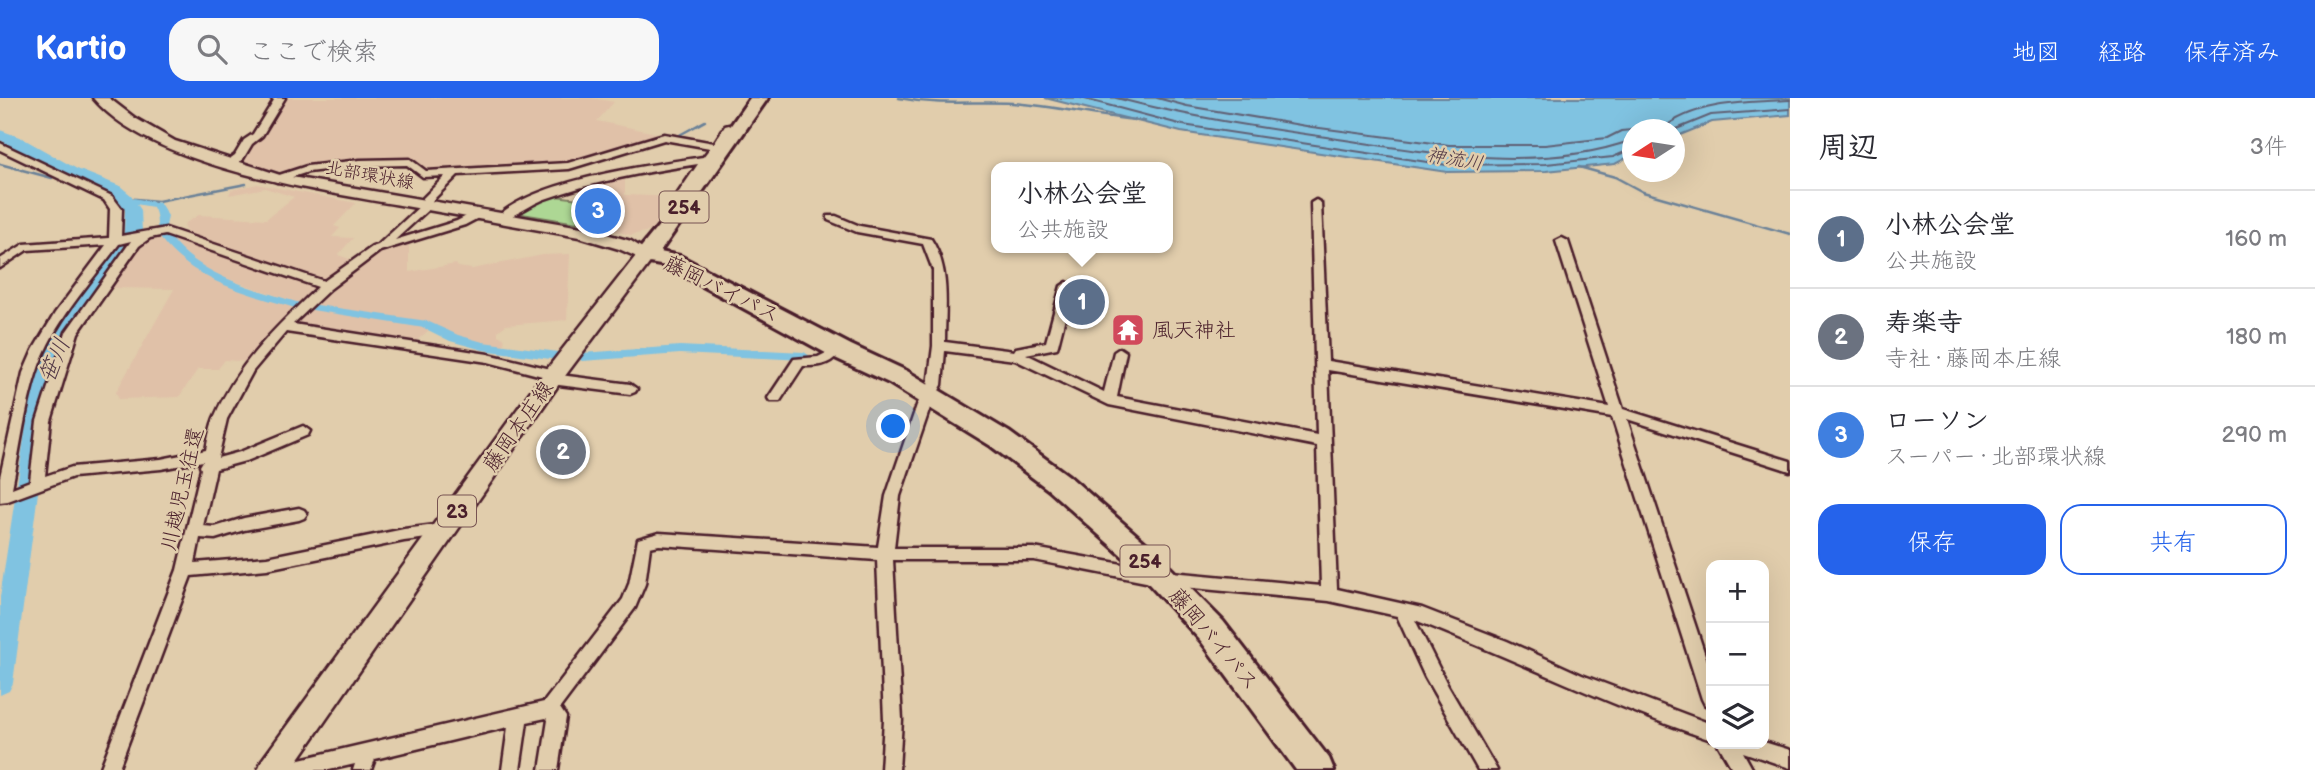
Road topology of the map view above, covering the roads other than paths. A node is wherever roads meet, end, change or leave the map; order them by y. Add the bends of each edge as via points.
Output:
1 (100, 98) edge
2 (276, 98) edge
3 (759, 98) edge
4 (737, 124) junction
5 (0, 146) edge
6 (715, 146) junction
7 (705, 160) junction
8 (228, 165) junction
9 (454, 173) junction
10 (277, 179) junction
11 (1316, 203) dead end
12 (426, 206) junction
13 (681, 211) junction
14 (478, 215) junction
15 (832, 218) dead end
16 (501, 219) junction
17 (142, 236) junction
18 (115, 241) junction
19 (1562, 241) dead end
20 (376, 249) junction
21 (646, 256) junction
22 (0, 264) edge
23 (326, 286) junction
24 (1067, 286) dead end
25 (283, 327) junction
26 (939, 346) junction
27 (1120, 352) dead end
28 (832, 354) junction
29 (1018, 356) junction
30 (1321, 364) junction
31 (553, 376) junction
32 (630, 389) dead end
33 (930, 397) junction
34 (775, 398) dead end
35 (1110, 400) junction
36 (1617, 414) junction
37 (303, 431) dead end
38 (1324, 442) junction
39 (209, 460) junction
40 (1790, 466) edge
41 (37, 485) junction
42 (299, 514) dead end
43 (443, 530) junction
44 (194, 532) junction
45 (885, 554) junction
46 (184, 570) junction
47 (1161, 578) junction
48 (1329, 594) junction
49 (1402, 609) junction
50 (1707, 686) edge
51 (549, 709) junction
52 (519, 716) junction
53 (1706, 730) edge
54 (1730, 749) edge
55 (1759, 749) edge
56 (1790, 759) edge
57 (365, 761) edge
58 (109, 770) edge
59 (272, 770) edge
60 (292, 770) edge
61 (511, 770) edge
62 (549, 770) edge
63 (890, 770) edge
64 (1317, 770) edge
65 (1488, 770) edge
66 (1744, 770) edge

1 - 8 street, 北部環状線 via 170,144
2 - 8 street via 280,98 257,136
3 - 4 highway, 254
4 - 6 street
4 - 13 highway, 254
5 - 18 street via 108,198 116,209
6 - 7 street
6 - 9 street via 664,137 569,166
7 - 13 street via 677,202
7 - 16 street via 569,187 521,204
8 - 10 street, 北部環状線
9 - 10 street via 423,174 410,162 372,162 295,171
9 - 12 street
10 - 12 street, 北部環状線
11 - 30 street
12 - 14 street, 北部環状線
12 - 20 street
13 - 21 highway, 254
14 - 16 street, 北部環状線
14 - 20 street, 川越児玉往還
15 - 26 street via 856,229 927,241 939,270
16 - 21 street, 北部環状線 via 594,235
17 - 18 street
17 - 23 street via 166,231
17 - 41 street via 72,332 44,421
18 - 22 street via 24,247
18 - 41 street via 74,294 38,350 30,373 3,497
19 - 36 street
20 - 23 street, 川越児玉往還
21 - 28 highway, 藤岡バイパス / 254 via 662,270
21 - 31 main road, 藤岡本庄線 / 23
21 - 33 highway, 藤岡バイパス / 254 via 671,261 704,277
23 - 25 street, 川越児玉往還
24 - 29 street via 1052,345 1021,351
25 - 31 street via 488,358
25 - 39 street, 川越児玉往還 via 231,396
26 - 29 street
26 - 33 street
27 - 35 street
28 - 33 highway, 藤岡バイパス / 254
28 - 34 street via 821,361 799,362
29 - 35 street
30 - 36 street
30 - 38 street
31 - 32 street
31 - 43 main road, 藤岡本庄線 / 23
33 - 45 street via 893,496
33 - 47 highway, 藤岡バイパス / 254 via 1000,439 1059,483
35 - 38 street
36 - 40 street
36 - 50 street
37 - 39 street via 244,456
38 - 48 street
39 - 41 street via 72,472
39 - 44 street, 川越児玉往還
42 - 44 street via 215,533
43 - 46 street via 267,563
43 - 59 main road, 藤岡本庄線 / 23
44 - 46 street, 川越児玉往還
45 - 47 street via 1034,554
45 - 51 street via 659,539 643,543 638,584 629,603
45 - 63 street via 893,720
46 - 58 street, 川越児玉往還
47 - 48 street
47 - 64 highway, 藤岡バイパス / 254 via 1212,631
48 - 49 street
49 - 53 street
49 - 65 street via 1452,712
51 - 52 street
51 - 62 street via 556,717
52 - 57 street
52 - 61 street
54 - 66 street
55 - 56 street
57 - 60 street

